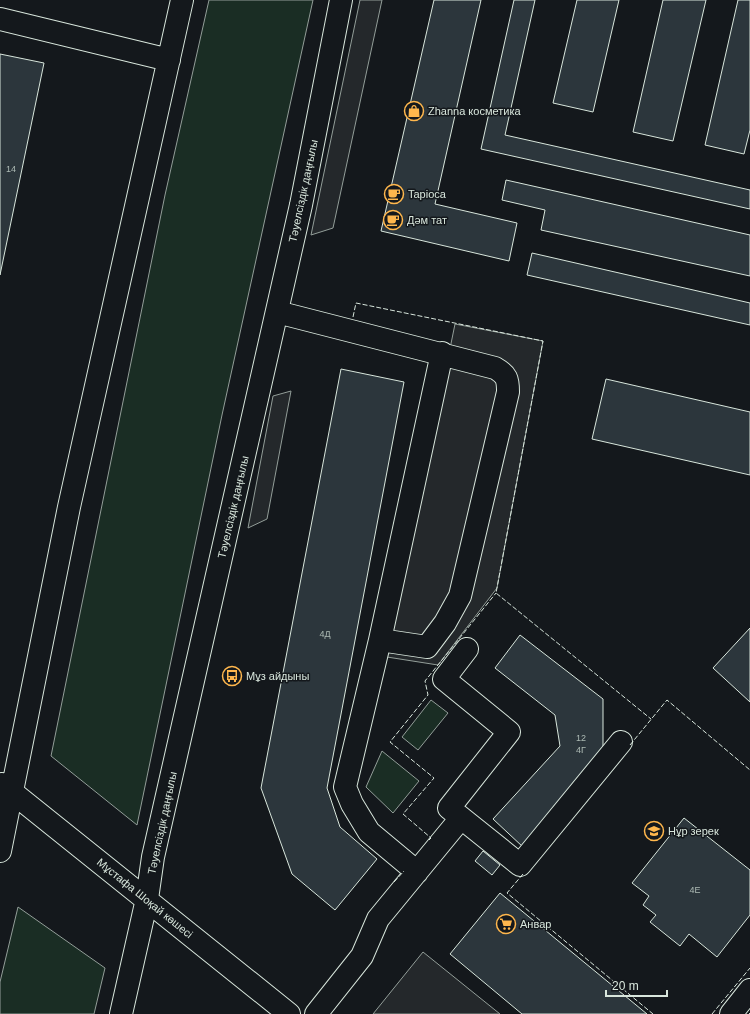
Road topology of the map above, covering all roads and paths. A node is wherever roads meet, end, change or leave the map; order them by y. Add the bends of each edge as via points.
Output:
1 (182, 0) edge
2 (341, 0) edge
3 (0, 19) edge
4 (169, 60) junction
5 (277, 312) junction
6 (442, 353) junction
7 (380, 640) junction
8 (467, 649) dead end
9 (621, 742) dead end
10 (6, 787) edge
11 (461, 818) junction
12 (0, 851) edge
13 (417, 872) junction
14 (146, 899) junction
15 (750, 990) edge
16 (121, 1014) edge
17 (290, 1014) edge
18 (316, 1014) edge
19 (731, 1014) edge

1 - 4 street
2 - 5 street, Тәуелсіздік даңғылы via 301,205
3 - 4 street
4 - 10 street via 69,507 20,746
5 - 6 street
5 - 14 street, Тәуелсіздік даңғылы via 153,857
6 - 7 street
6 - 7 street via 502,372 508,380 508,392 460,596 445,623 427,647
7 - 13 street via 345,787 369,832
8 - 11 street via 444,679 509,732 448,808
9 - 11 street via 520,865
10 - 12 street
10 - 14 street, Мұстафа Шоқай көшесі
11 - 13 street
13 - 18 street via 378,919 362,956
14 - 16 street, Тәуелсіздік даңғылы
14 - 17 street, Мұстафа Шоқай көшесі
15 - 19 street

